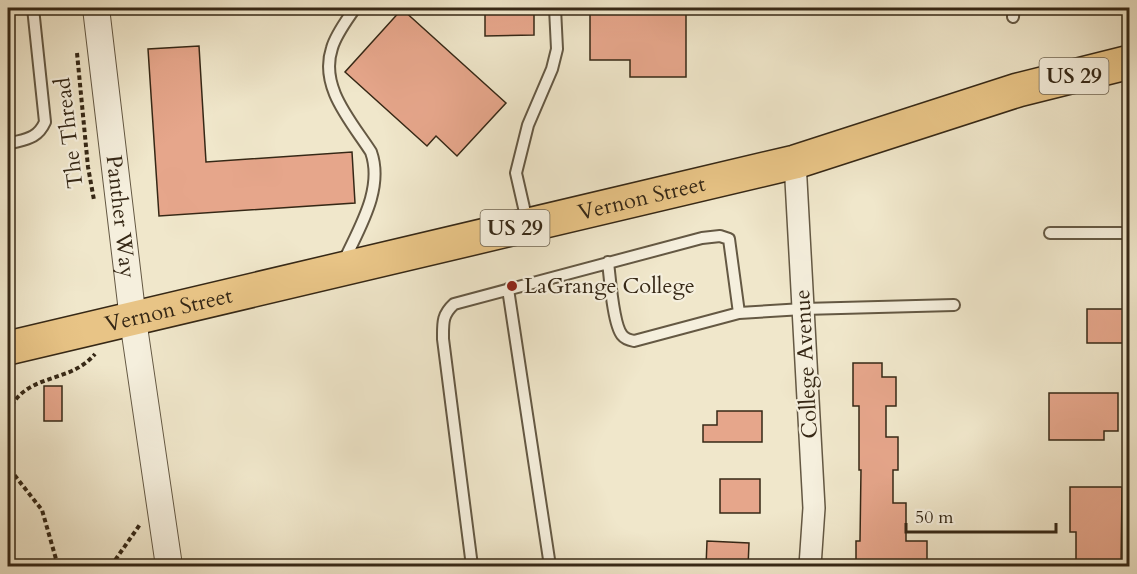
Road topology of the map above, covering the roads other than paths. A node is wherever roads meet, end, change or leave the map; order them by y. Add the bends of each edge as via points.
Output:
1 (33, 8) edge
2 (96, 8) edge
3 (355, 8) edge
4 (555, 8) edge
5 (1130, 62) edge
6 (8, 144) edge
7 (795, 162) junction
8 (528, 225) junction
9 (1050, 233) dead end
10 (1130, 233) edge
11 (608, 262) junction
12 (340, 270) junction
13 (508, 289) junction
14 (954, 305) dead end
15 (803, 309) junction
16 (740, 313) junction
17 (133, 320) junction
18 (8, 348) edge
19 (169, 567) edge
20 (472, 567) edge
21 (550, 567) edge
22 (810, 567) edge

1 - 6 lane via 45,122 32,137
2 - 17 street, Panther Way
3 - 12 lane via 332,46 327,66 330,85 370,152 376,177 371,200
4 - 8 lane via 557,49 528,125 516,174
5 - 7 main road, Vernon Street / US 29 via 1018,90
7 - 8 main road, Vernon Street / US 29
7 - 15 street, College Avenue
8 - 12 main road, Vernon Street / US 29
9 - 10 lane
11 - 13 lane
11 - 16 lane via 616,321 628,340
11 - 16 lane via 720,236 729,240 732,250
12 - 17 main road, Vernon Street / US 29
13 - 20 lane via 454,304 446,311 443,325
13 - 21 lane
14 - 15 lane
15 - 16 lane
15 - 22 street, College Avenue via 814,508
17 - 18 main road, Vernon Street / US 29
17 - 19 street, Panther Way

